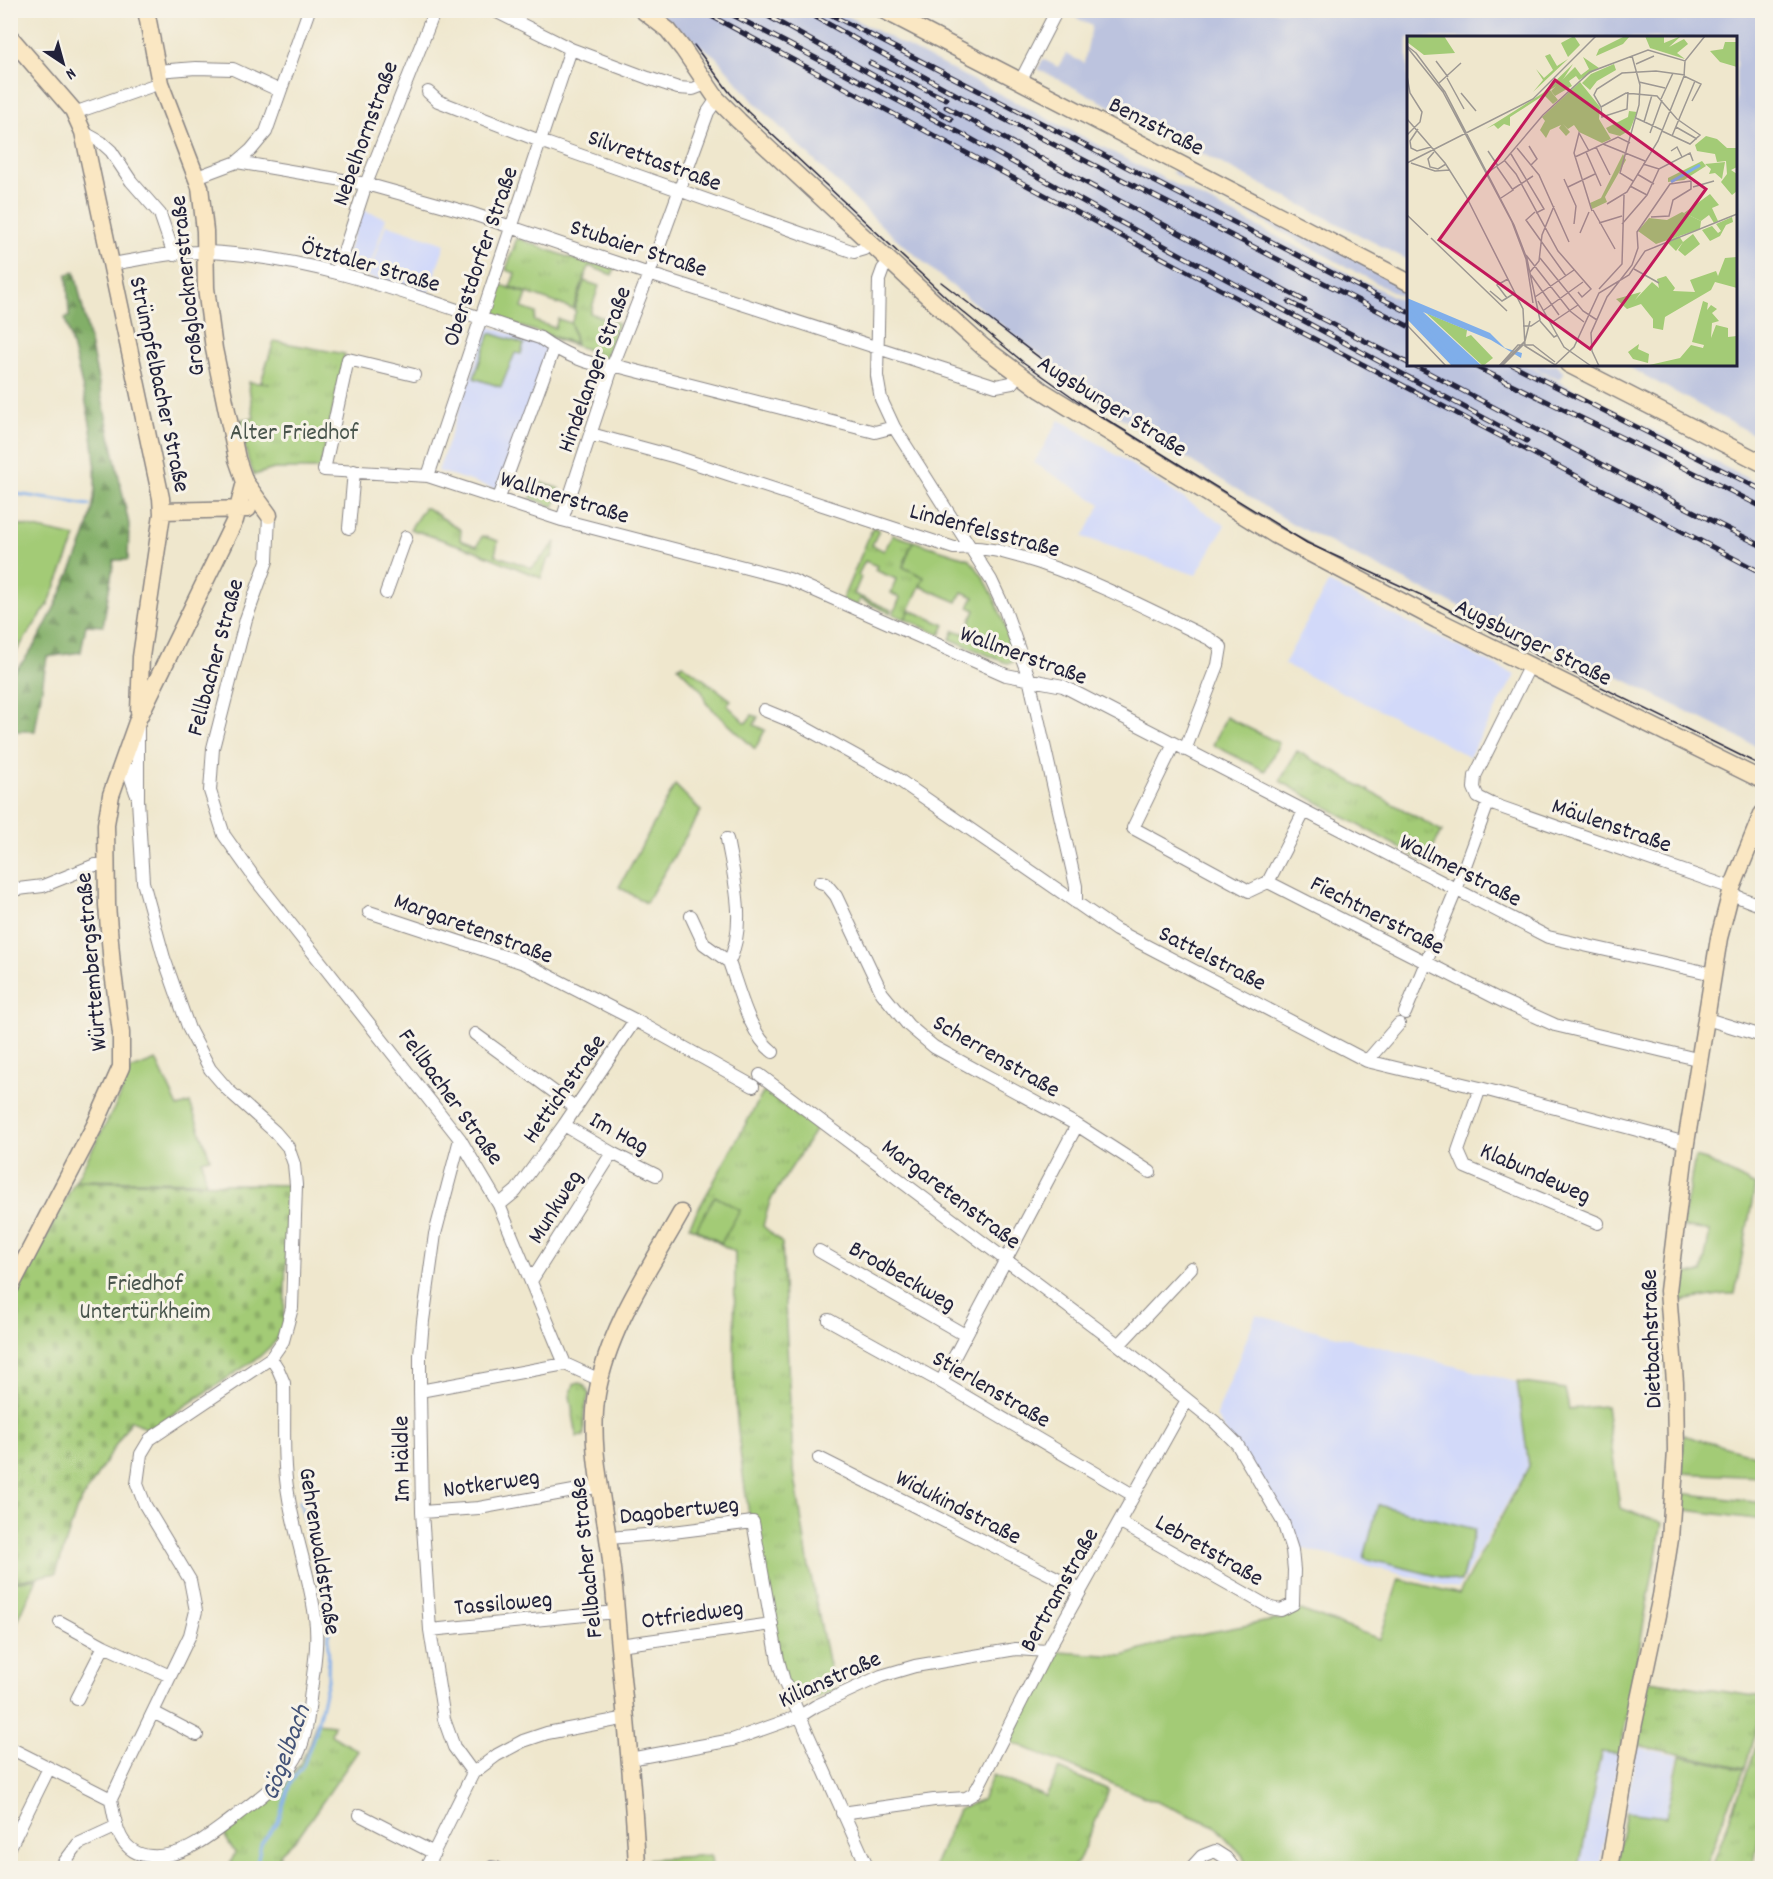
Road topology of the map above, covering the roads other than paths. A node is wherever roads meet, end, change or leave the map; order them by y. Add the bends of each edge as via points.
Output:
1 (146, 10) edge
2 (309, 10) edge
3 (435, 10) edge
4 (642, 10) edge
5 (1057, 10) edge
6 (499, 12) edge
7 (892, 13) edge
8 (10, 37) edge
9 (571, 49) junction
10 (155, 82) junction
11 (1020, 82) junction
12 (706, 84) junction
13 (276, 89) dead end
14 (428, 92) dead end
15 (717, 99) junction
16 (74, 113) junction
17 (83, 132) junction
18 (540, 141) junction
19 (237, 162) junction
20 (197, 177) junction
21 (366, 184) junction
22 (679, 190) junction
23 (513, 227) junction
24 (871, 243) junction
25 (206, 252) junction
26 (174, 255) junction
27 (890, 261) junction
28 (112, 264) junction
29 (337, 273) junction
30 (649, 274) junction
31 (1407, 281) edge
32 (480, 319) junction
33 (877, 346) junction
34 (554, 348) junction
35 (613, 365) junction
36 (1572, 366) edge
37 (1018, 374) junction
38 (414, 375) dead end
39 (894, 427) junction
40 (591, 434) junction
41 (1762, 463) edge
42 (354, 471) junction
43 (428, 476) junction
44 (245, 482) junction
45 (500, 498) junction
46 (238, 508) junction
47 (162, 511) junction
48 (269, 515) junction
49 (562, 520) junction
50 (349, 528) dead end
51 (406, 537) dead end
52 (971, 546) junction
53 (386, 593) dead end
54 (141, 657) junction
55 (1530, 665) junction
56 (163, 669) junction
57 (1029, 678) junction
58 (764, 710) dead end
59 (138, 719) junction
60 (1180, 747) junction
61 (121, 764) junction
62 (1762, 780) edge
63 (111, 795) junction
64 (138, 800) junction
65 (1483, 800) junction
66 (1304, 812) junction
67 (1762, 814) edge
68 (727, 839) dead end
69 (105, 865) junction
70 (820, 882) dead end
71 (1268, 882) junction
72 (1456, 890) junction
73 (10, 891) edge
74 (1731, 891) junction
75 (1076, 903) junction
76 (1762, 906) edge
77 (369, 912) dead end
78 (691, 916) dead end
79 (1425, 961) junction
80 (729, 962) junction
81 (1713, 974) junction
82 (1707, 1019) junction
83 (635, 1020) junction
84 (475, 1034) dead end
85 (1762, 1036) edge
86 (773, 1052) dead end
87 (1701, 1060) junction
88 (1367, 1061) junction
89 (1480, 1088) junction
90 (576, 1108) junction
91 (564, 1125) junction
92 (1077, 1125) junction
93 (460, 1139) junction
94 (1686, 1143) junction
95 (612, 1154) junction
96 (1150, 1172) dead end
97 (656, 1175) dead end
98 (499, 1205) junction
99 (681, 1213) dead end
100 (1598, 1223) dead end
101 (819, 1251) dead end
102 (1007, 1260) junction
103 (1191, 1268) dead end
104 (531, 1281) junction
105 (10, 1288) edge
106 (829, 1320) dead end
107 (965, 1335) junction
108 (1119, 1345) junction
109 (271, 1358) junction
110 (565, 1364) junction
111 (600, 1380) junction
112 (941, 1382) junction
113 (420, 1391) junction
114 (1186, 1400) junction
115 (819, 1458) dead end
116 (601, 1486) junction
117 (1133, 1495) junction
118 (422, 1512) junction
119 (1119, 1522) junction
120 (609, 1538) junction
121 (1081, 1590) junction
122 (1281, 1610) joint
123 (616, 1612) junction
124 (60, 1622) dead end
125 (772, 1624) junction
126 (430, 1630) junction
127 (619, 1645) junction
128 (104, 1646) junction
129 (1047, 1651) junction
130 (170, 1676) junction
131 (77, 1699) dead end
132 (153, 1712) junction
133 (800, 1716) junction
134 (627, 1718) junction
135 (197, 1735) dead end
136 (10, 1748) edge
137 (630, 1759) junction
138 (49, 1768) junction
139 (473, 1773) junction
140 (111, 1799) junction
141 (842, 1813) junction
142 (360, 1815) dead end
143 (116, 1827) junction
144 (10, 1847) edge
145 (434, 1852) junction
146 (161, 1863) edge
147 (60, 1869) edge
148 (426, 1869) edge
149 (637, 1869) edge
150 (868, 1869) edge
151 (1191, 1869) edge
152 (1234, 1869) edge
153 (1609, 1869) edge

1 - 10 main road, Großglocknerstraße
2 - 19 street via 266,132
3 - 21 street, Nebelhornstraße
4 - 12 main road, Augsburger Straße via 668,30
5 - 11 street
6 - 9 street
7 - 11 main road, Benzstraße
8 - 16 main road, Strümpfelbacher Straße
9 - 12 street via 678,88 693,89
9 - 18 street, Oberstdorfer Straße
10 - 13 street via 196,68 227,68
10 - 16 street
10 - 20 main road, Großglocknerstraße
11 - 31 main road, Benzstraße
12 - 15 main road, Augsburger Straße
14 - 18 street, Silvrettastraße via 438,101
15 - 22 street, Hindelanger Straße via 708,112
15 - 24 main road, Augsburger Straße
16 - 17 main road, Strümpfelbacher Straße
17 - 26 street, Strümpfelbacher Straße via 103,141 160,214
17 - 28 main road, Strümpfelbacher Straße
18 - 22 street, Silvrettastraße
18 - 23 street, Oberstdorfer Straße
19 - 20 street
19 - 21 street, Stubaier Straße
20 - 25 main road, Großglocknerstraße
21 - 23 street, Stubaier Straße
21 - 29 street, Nebelhornstraße
22 - 24 street, Silvrettastraße via 854,252
22 - 30 street, Hindelanger Straße
23 - 30 street, Stubaier Straße
23 - 32 street, Oberstdorfer Straße
24 - 27 main road, Augsburger Straße
25 - 26 street, Ötztaler Straße
25 - 29 street, Ötztaler Straße via 269,258
25 - 44 main road, Großglocknerstraße via 214,349
26 - 28 street, Ötztaler Straße
27 - 33 street via 879,280
27 - 37 main road, Augsburger Straße
28 - 47 main road, Strümpfelbacher Straße
29 - 32 street, Ötztaler Straße
30 - 33 street, Stubaier Straße
30 - 35 street, Hindelanger Straße
32 - 34 street, Ötztaler Straße via 540,338
32 - 43 street, Oberstdorfer Straße
33 - 37 street, Stubaier Straße via 996,386 1012,383
33 - 39 street via 881,399
34 - 35 street, Ötztaler Straße via 602,367
34 - 45 street
35 - 39 street, Ötztaler Straße via 875,432
35 - 40 street, Hindelanger Straße
36 - 41 main road
37 - 55 main road, Augsburger Straße via 1304,551
38 - 42 street, Wallmerstraße via 348,359 324,470
39 - 52 street
40 - 49 street, Hindelanger Straße
40 - 52 street, Lindenfelsstraße via 676,457 954,548
42 - 43 street, Wallmerstraße
42 - 50 street
43 - 45 street, Wallmerstraße
44 - 46 main road
44 - 48 main road
45 - 49 street, Wallmerstraße
46 - 47 main road
46 - 48 main road
46 - 56 main road
47 - 54 main road, Strümpfelbacher Straße
48 - 93 street, Fellbacher Straße via 267,561 246,618 213,748 210,791 224,836
49 - 57 street, Wallmerstraße via 789,579 1006,675
51 - 53 street
52 - 57 street via 1005,610
52 - 60 street, Lindenfelsstraße via 1002,551 1062,570 1123,596 1221,647 1218,665
54 - 56 main road via 147,668
54 - 59 main road, Strümpfelbacher Straße
55 - 62 main road, Augsburger Straße
55 - 65 street via 1475,776 1474,788
56 - 59 main road
57 - 60 street, Wallmerstraße via 1063,686
57 - 75 street via 1076,886
58 - 75 street, Sattelstraße via 896,777
59 - 61 main road, Württembergstraße
59 - 64 street
60 - 66 street, Wallmerstraße
60 - 71 street via 1133,828 1250,891
61 - 63 main road, Württembergstraße
61 - 64 street via 128,769
63 - 64 street via 128,793
63 - 69 main road, Württembergstraße
64 - 109 street via 143,882 189,1029 210,1069 276,1132 288,1147 294,1164 292,1308 283,1341
65 - 72 street
65 - 74 street, Mäulenstraße
66 - 71 street
66 - 72 street, Wallmerstraße
67 - 74 main road, Dietbachstraße
68 - 80 street via 738,919 736,946
69 - 73 street via 43,886
69 - 105 main road, Württembergstraße via 112,965 122,1033 121,1067
70 - 92 street, Scherrenstraße via 836,896 882,993 908,1025 934,1047
71 - 79 street, Fiechtnerstraße
72 - 79 street
72 - 81 street, Wallmerstraße via 1548,937
74 - 76 street, Mäulenstraße
74 - 81 main road, Dietbachstraße
75 - 88 street, Sattelstraße via 1116,930
77 - 83 street, Margaretenstraße via 524,963
78 - 80 street via 704,944
79 - 87 street, Fiechtnerstraße via 1555,1025
79 - 88 street via 1402,1019
80 - 86 street via 755,1033
81 - 82 main road, Dietbachstraße
82 - 85 street
82 - 87 main road, Dietbachstraße
83 - 90 street, Hettichstraße
83 - 102 street, Margaretenstraße via 757,1080
84 - 90 street, Im Hag
87 - 94 main road, Dietbachstraße
88 - 89 street, Sattelstraße
89 - 94 street, Sattelstraße
89 - 100 street, Klabundeweg via 1458,1151 1465,1167
90 - 91 street, Hettichstraße
91 - 95 street, Im Hag
91 - 98 street, Hettichstraße via 516,1191
92 - 96 street, Scherrenstraße
92 - 102 street
93 - 98 street, Fellbacher Straße
93 - 113 street, Im Häldle via 435,1234 423,1321
94 - 153 main road, Dietbachstraße via 1668,1291 1676,1451 1670,1539
95 - 97 street, Im Hag
95 - 104 street, Munkweg
98 - 104 street, Fellbacher Straße
99 - 111 main road, Fellbacher Straße via 628,1307
101 - 107 street, Brodbeckweg
102 - 107 street
102 - 108 street, Margaretenstraße
103 - 108 street
104 - 110 street, Fellbacher Straße
106 - 112 street, Stierlenstraße
107 - 112 street
108 - 114 street, Margaretenstraße
109 - 130 street via 150,1439 141,1454 137,1484 156,1525 190,1580 196,1611 190,1635
109 - 146 street, Gehrenwaldstraße via 284,1383 287,1490 315,1617 316,1652 308,1717 301,1745 282,1777 190,1848
110 - 111 street
110 - 113 street
111 - 116 main road, Fellbacher Straße via 595,1439
112 - 117 street, Stierlenstraße
113 - 118 street, Im Häldle
114 - 117 street, Bertramstraße
114 - 122 street, Margaretenstraße via 1237,1444 1282,1522 1292,1550 1295,1590 1293,1604
115 - 121 street, Widukindstraße
116 - 118 street, Notkerweg via 479,1508
116 - 120 main road, Fellbacher Straße
117 - 119 street, Bertramstraße
118 - 126 street, Im Häldle
119 - 121 street, Bertramstraße
119 - 122 street, Lebretstraße via 1271,1608
120 - 123 main road, Fellbacher Straße
120 - 125 street, Dagobertweg via 753,1522
121 - 129 street, Bertramstraße
123 - 126 street, Tassiloweg
123 - 127 main road, Fellbacher Straße
124 - 128 street
125 - 127 street, Otfriedweg
125 - 133 street via 777,1660
126 - 139 street, Im Häldle via 444,1719 454,1747
127 - 134 main road, Fellbacher Straße
128 - 130 street
128 - 131 street
129 - 133 street, Kilianstraße via 1016,1649 915,1666 881,1676
129 - 141 street, Bertramstraße via 973,1794
130 - 132 street
132 - 135 street
132 - 140 street
133 - 137 street, Kilianstraße via 732,1740
133 - 141 street
134 - 137 main road, Fellbacher Straße
134 - 139 street via 547,1733 497,1755
136 - 138 street
137 - 149 main road, Fellbacher Straße
138 - 140 street
138 - 144 street
139 - 145 street
140 - 143 street
141 - 150 street
142 - 145 street
143 - 146 street via 122,1840 134,1850
143 - 147 street via 78,1844
145 - 148 street
151 - 152 street via 1202,1856 1215,1851

